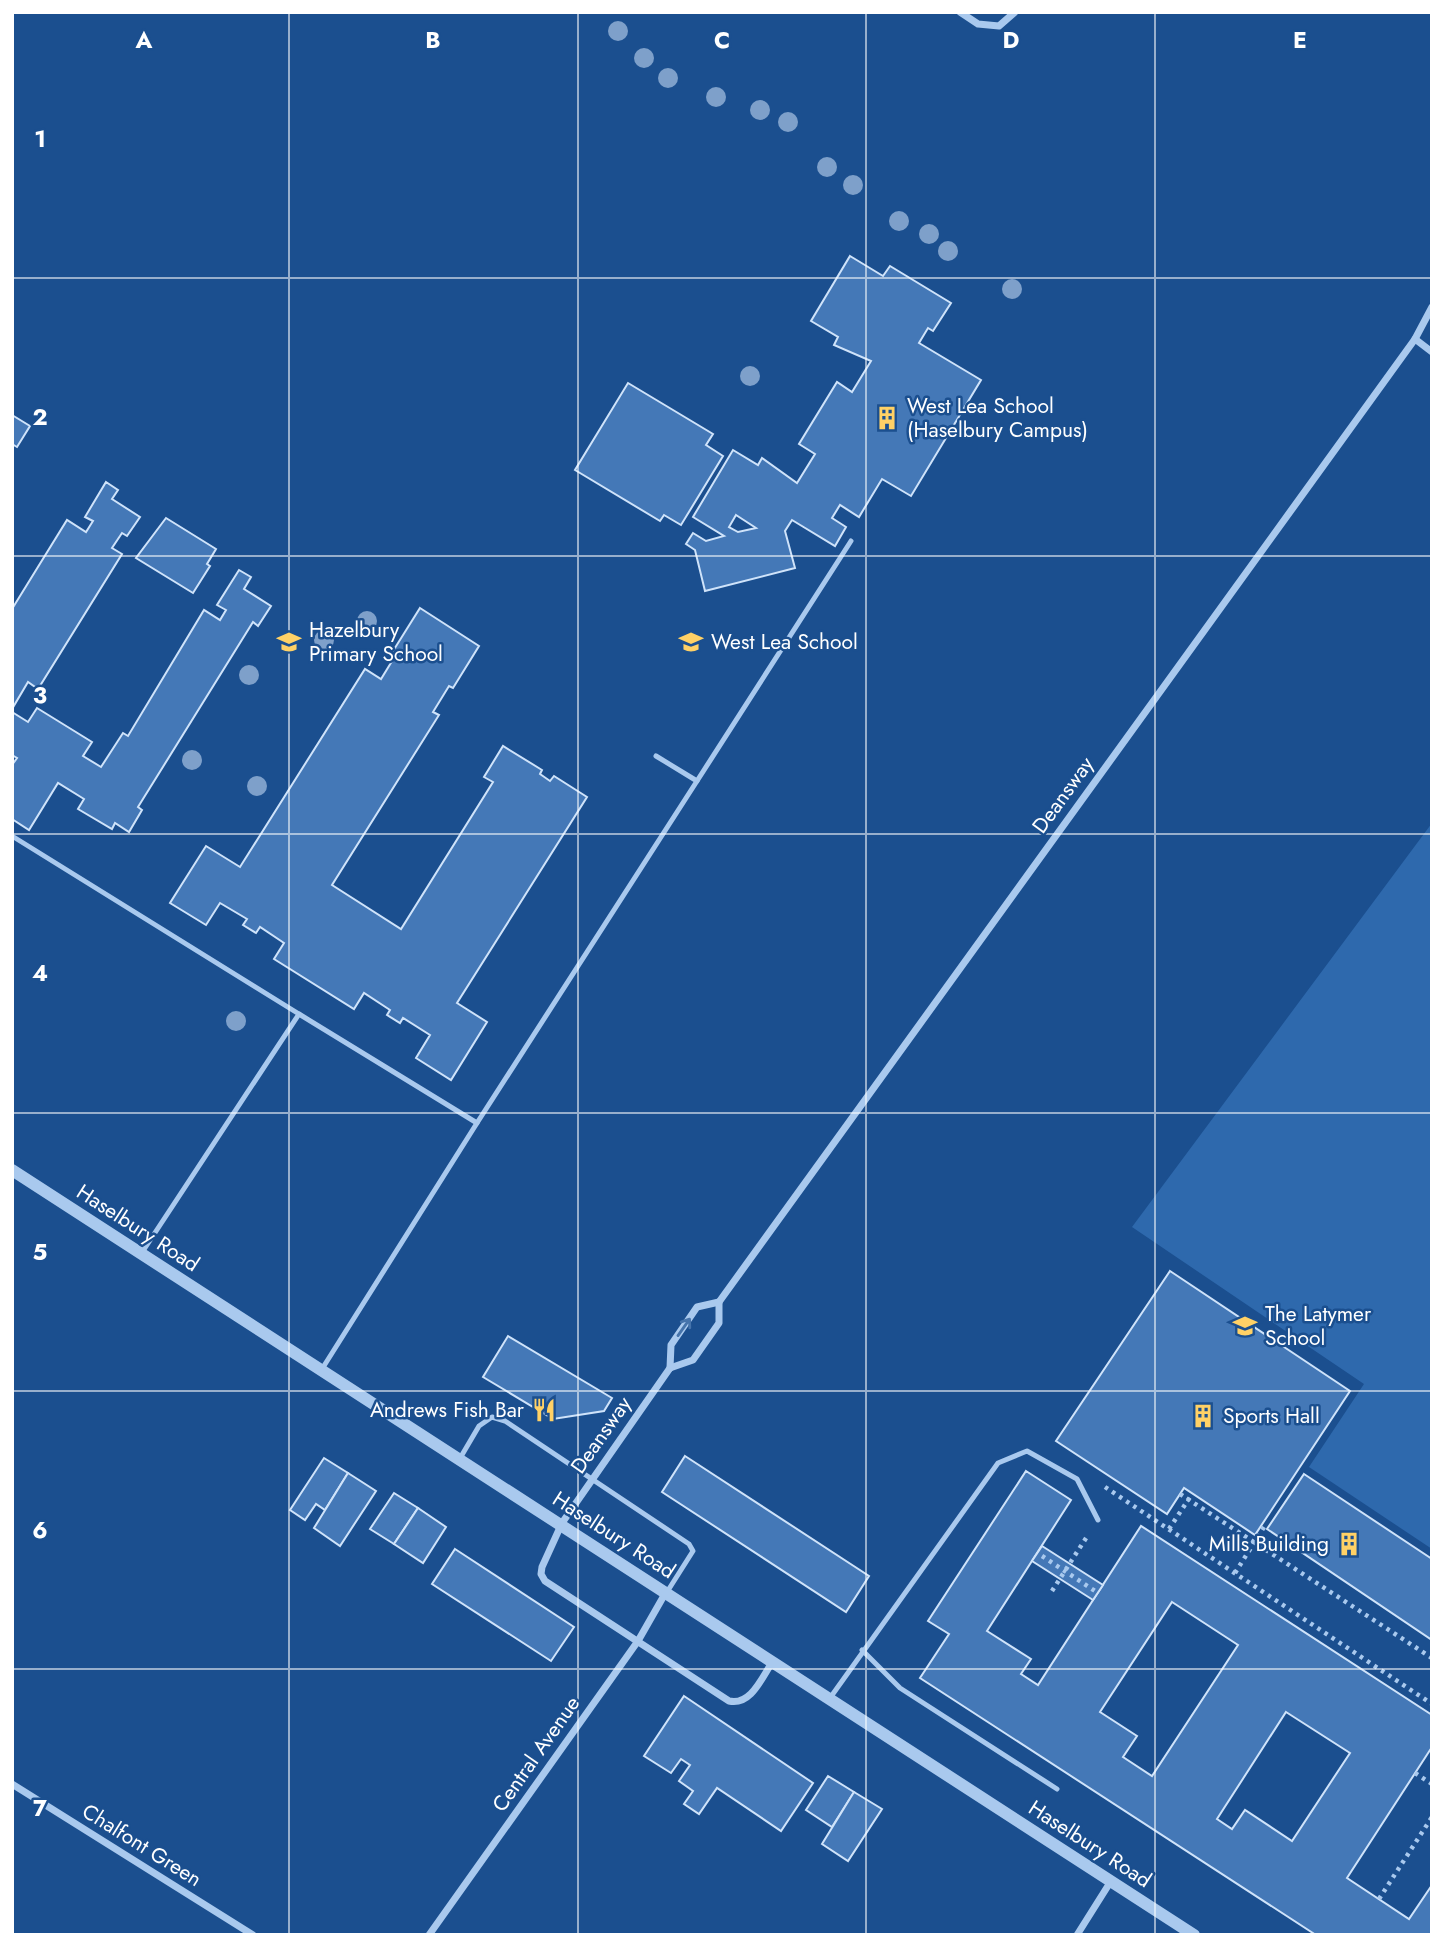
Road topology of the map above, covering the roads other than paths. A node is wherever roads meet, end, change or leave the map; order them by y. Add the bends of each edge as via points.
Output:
1 (960, 12) edge
2 (1015, 12) edge
3 (1432, 307) edge
4 (1415, 340) junction
5 (1432, 352) edge
6 (851, 541) dead end
7 (656, 756) dead end
8 (697, 781) junction
9 (12, 836) edge
10 (299, 1014) junction
11 (477, 1123) junction
12 (12, 1170) edge
13 (141, 1254) junction
14 (719, 1302) junction
15 (670, 1368) junction
16 (321, 1371) junction
17 (459, 1460) junction
18 (590, 1479) junction
19 (1098, 1520) road end
20 (562, 1523) junction
21 (667, 1592) junction
22 (638, 1641) junction
23 (862, 1650) junction
24 (773, 1661) junction
25 (830, 1698) junction
26 (12, 1784) edge
27 (1057, 1789) dead end
28 (1111, 1880) junction
29 (253, 1935) edge
30 (429, 1935) edge
31 (1077, 1935) edge
32 (1194, 1935) edge

1 - 2 street via 978,24 999,26
3 - 4 street, Deansway
4 - 5 street
4 - 14 street, Deansway
6 - 8 lane
7 - 8 lane
8 - 11 lane
9 - 10 lane
10 - 11 lane
10 - 13 lane
11 - 16 lane
12 - 13 street, Haselbury Road
13 - 16 street, Haselbury Road
14 - 15 street, Deansway via 719,1323 693,1360
15 -> 14 street, Deansway via 671,1345 697,1307
15 - 18 street, Deansway
16 - 17 street, Haselbury Road
17 - 18 lane via 480,1426 492,1418 505,1421
17 - 20 street, Haselbury Road
18 - 20 street, Deansway
18 - 21 lane via 689,1544 689,1559
19 - 23 lane via 1077,1479 1027,1451 998,1463
20 - 21 street, Haselbury Road
20 - 22 street, Deansway via 541,1574 545,1581
21 - 22 street, Central Avenue
21 - 24 street, Haselbury Road
22 - 24 street via 738,1703 748,1698
22 - 30 street, Central Avenue
23 - 25 lane
23 - 27 lane via 900,1688
24 - 25 street, Haselbury Road
25 - 28 street, Haselbury Road
26 - 29 street, Chalfont Green
28 - 31 street
28 - 32 street, Haselbury Road

